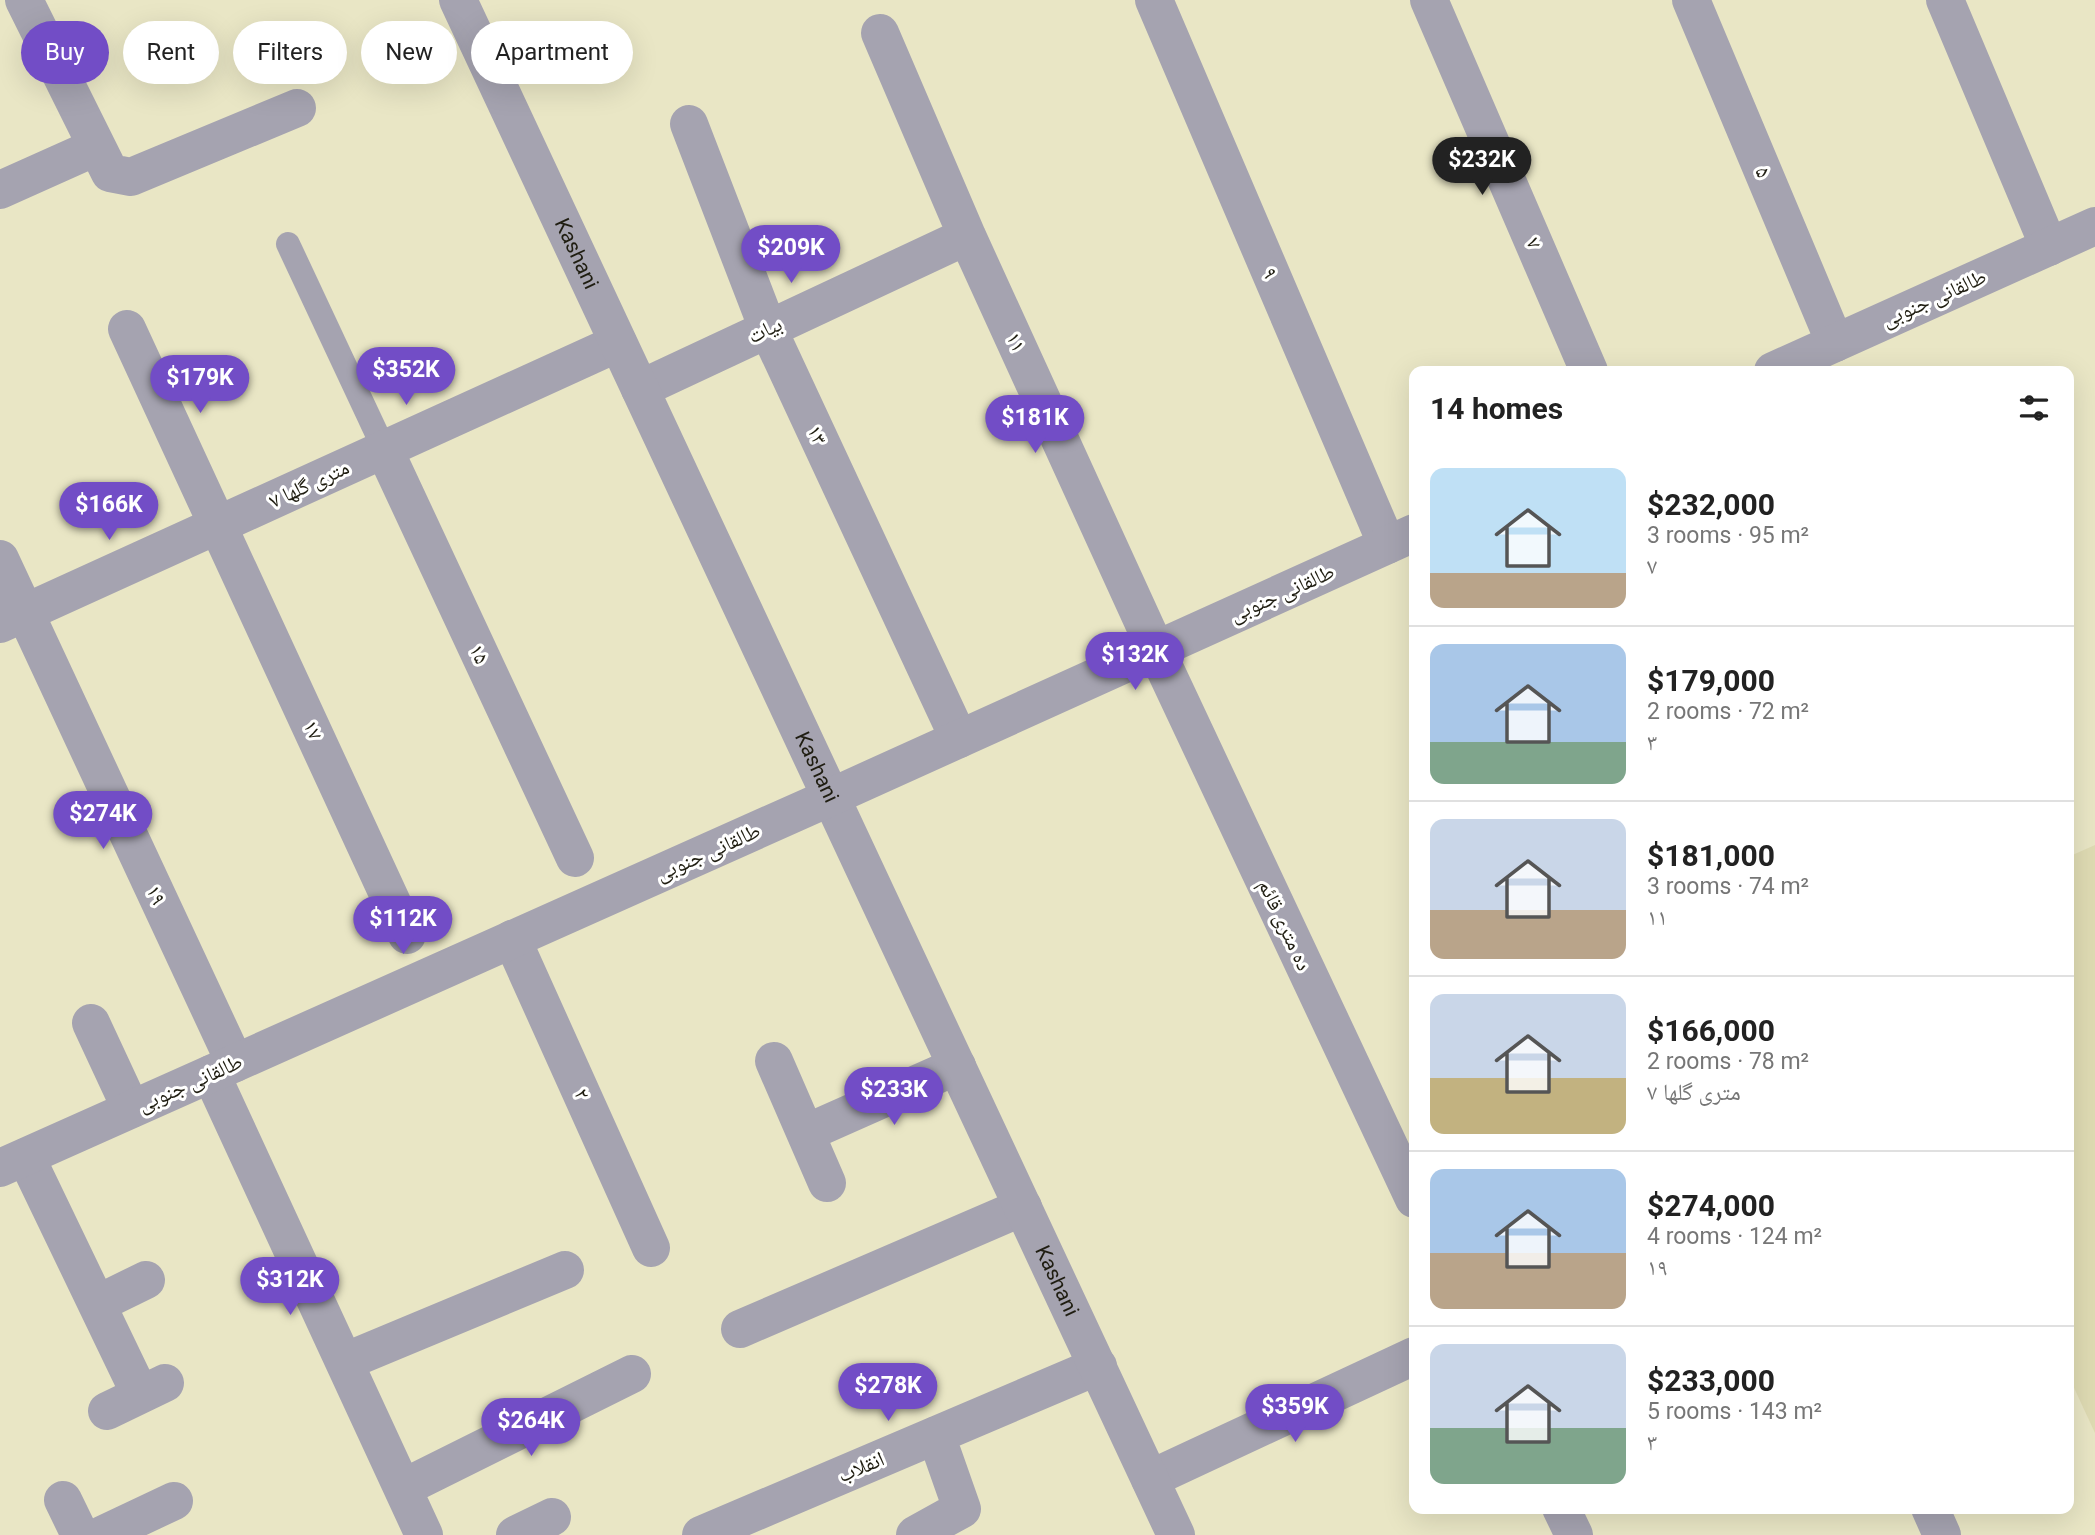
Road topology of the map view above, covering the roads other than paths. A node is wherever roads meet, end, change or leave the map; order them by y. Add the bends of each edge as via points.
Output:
1 (458, 0) edge
2 (1154, 0) edge
3 (1429, 0) edge
4 (1691, 0) edge
5 (1945, 0) edge
6 (17, 8) edge
7 (880, 33) dead end
8 (298, 108) dead end
9 (689, 124) dead end
10 (96, 147) junction
11 (0, 190) edge
12 (2095, 226) edge
13 (967, 236) junction
14 (288, 244) dead end
15 (2049, 247) junction
16 (127, 329) dead end
17 (768, 329) junction
18 (618, 343) junction
19 (1835, 343) junction
20 (1587, 366) edge
21 (1784, 366) edge
22 (640, 389) junction
23 (384, 449) junction
24 (218, 525) junction
25 (1401, 539) edge
26 (0, 559) edge
27 (12, 619) edge
28 (1156, 650) junction
29 (959, 739) junction
30 (831, 797) junction
31 (575, 858) dead end
32 (407, 935) dead end
33 (512, 939) junction
34 (91, 1023) dead end
35 (774, 1061) dead end
36 (957, 1066) junction
37 (223, 1069) junction
38 (131, 1109) junction
39 (806, 1133) junction
40 (13, 1162) edge
41 (827, 1183) dead end
42 (1409, 1188) edge
43 (1023, 1207) junction
44 (651, 1248) dead end
45 (565, 1270) dead end
46 (146, 1280) dead end
47 (97, 1304) junction
48 (740, 1329) dead end
49 (1409, 1358) edge
50 (344, 1362) junction
51 (1098, 1366) junction
52 (632, 1374) dead end
53 (107, 1412) dead end
54 (936, 1436) junction
55 (1150, 1479) junction
56 (403, 1489) junction
57 (63, 1500) dead end
58 (174, 1501) dead end
59 (1564, 1514) edge
60 (1933, 1514) edge
61 (552, 1517) dead end
62 (721, 1531) edge
63 (80, 1535) edge
64 (102, 1535) edge
65 (424, 1535) edge
66 (515, 1535) edge
67 (915, 1535) edge
68 (1176, 1535) edge
69 (1574, 1535) edge
70 (1942, 1535) edge

1 - 18 street, Kashani
2 - 25 street, ۹
3 - 20 street, ۷
4 - 19 street, ۵
5 - 15 street
6 - 10 street
7 - 13 street, ۱۱
8 - 10 street via 131,177 110,173
9 - 17 street, ۱۳
10 - 11 street
12 - 15 street, طالقانی جنوبی
13 - 17 street, بیات
13 - 28 street, ۱۱
14 - 23 lane
15 - 19 street, طالقانی جنوبی
16 - 24 street, ۱۷
17 - 22 street, بیات
17 - 29 street, ۱۳
18 - 22 street, Kashani
18 - 23 street, ۷ متری گلها
19 - 21 street, طالقانی جنوبی
22 - 30 street, Kashani
23 - 24 street, ۷ متری گلها
23 - 31 street, ۱۵
24 - 27 street, ۷ متری گلها
24 - 32 street, ۱۷
25 - 28 street, طالقانی جنوبی
26 - 27 street
27 - 37 street, ۱۹
28 - 29 street, طالقانی جنوبی
28 - 42 street, ده متری قائم
29 - 30 street, طالقانی جنوبی
30 - 33 street, طالقانی جنوبی
30 - 36 street, Kashani
33 - 37 street, طالقانی جنوبی
33 - 44 street, ۲
34 - 38 street
35 - 39 street
36 - 39 street
36 - 43 street, Kashani
37 - 38 street, طالقانی جنوبی
37 - 50 street, ۱۹
38 - 40 street, طالقانی جنوبی
39 - 41 street
40 - 47 street
43 - 48 street
43 - 51 street, Kashani
45 - 50 street
46 - 47 street
47 - 53 street via 153,1389
49 - 55 street
50 - 56 street, ۱۹
51 - 54 street, انقلاب
51 - 55 street, Kashani
52 - 56 street
54 - 62 street, انقلاب
54 - 67 street via 962,1509
55 - 68 street, Kashani
56 - 65 street, ۱۹
57 - 63 street
58 - 64 street
59 - 69 street
60 - 70 street
61 - 66 street

